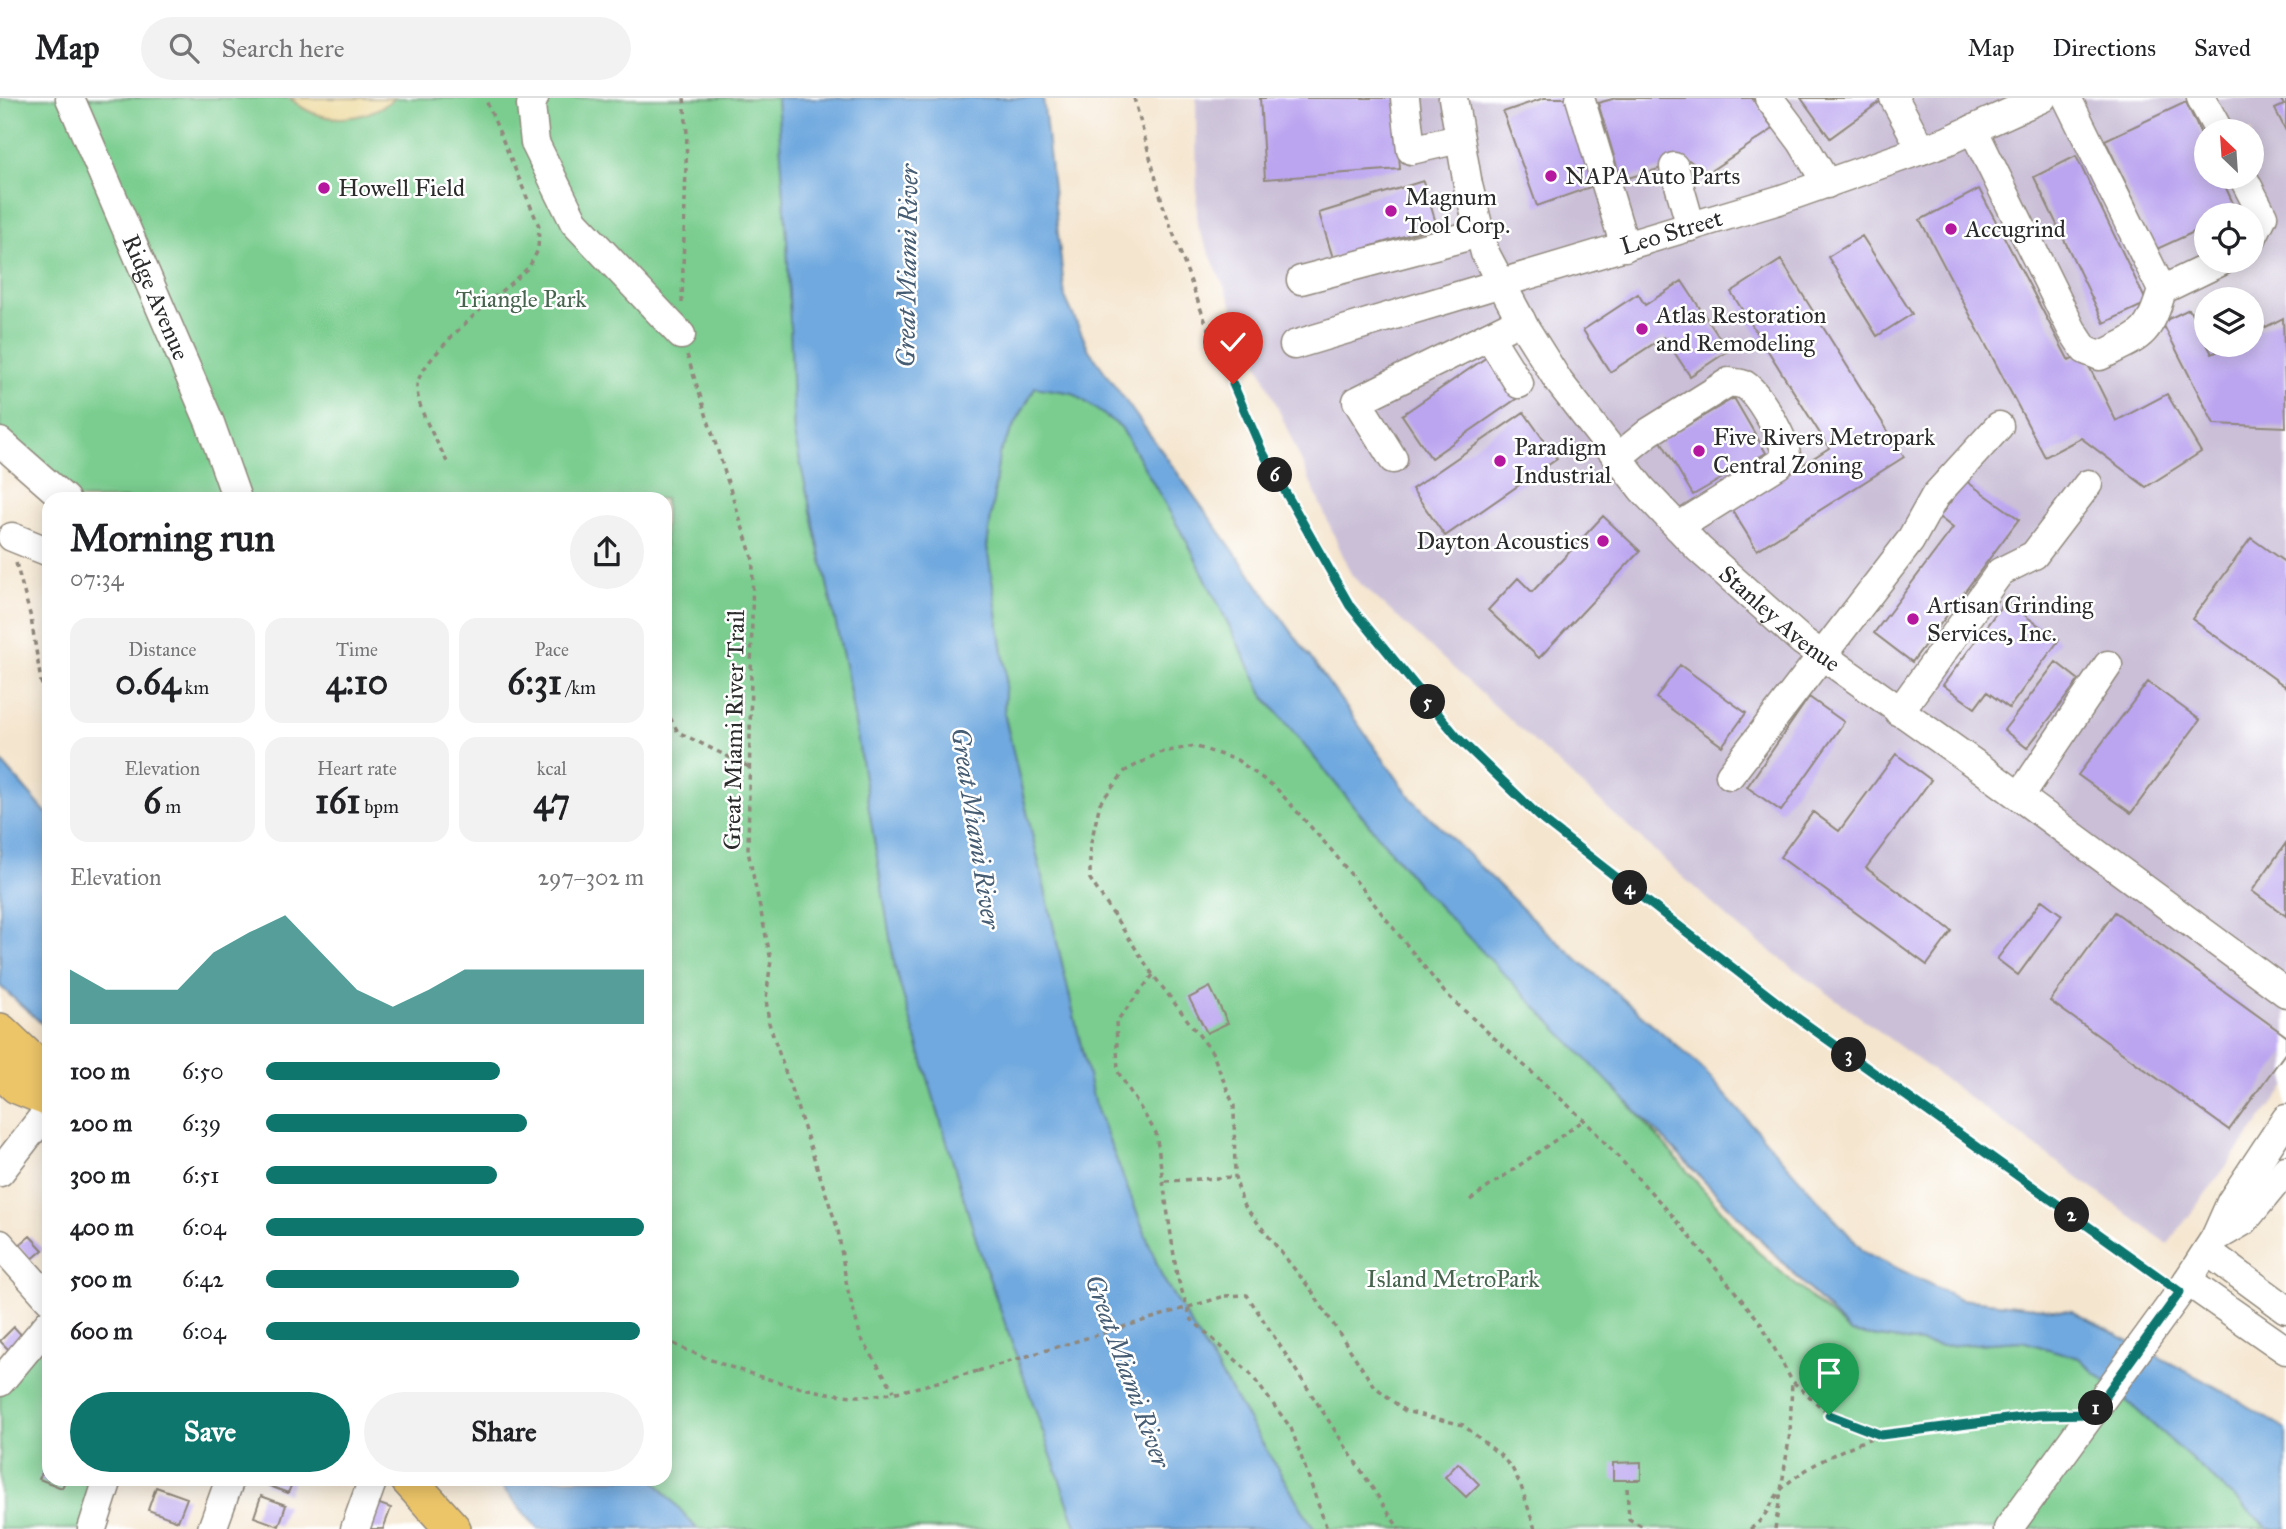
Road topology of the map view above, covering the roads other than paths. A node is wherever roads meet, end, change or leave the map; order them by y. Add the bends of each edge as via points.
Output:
1 (70, 98) edge
2 (534, 98) edge
3 (1405, 98) edge
4 (1453, 98) edge
5 (1580, 98) edge
6 (1769, 98) edge
7 (1894, 98) edge
8 (2067, 98) edge
9 (2201, 98) edge
10 (2030, 100) edge
11 (2212, 119) edge
12 (1973, 129) junction
13 (1459, 139) junction
14 (1922, 150) junction
15 (1674, 167) dead end
16 (1827, 184) junction
17 (1691, 227) junction
18 (1480, 233) junction
19 (1625, 247) junction
20 (2197, 273) edge
21 (1301, 280) dead end
22 (1502, 285) junction
23 (2162, 290) junction
24 (1521, 320) junction
25 (681, 335) road end
26 (1489, 336) junction
27 (1294, 345) dead end
28 (1519, 384) dead end
29 (1999, 426) dead end
30 (0, 442) edge
31 (1617, 458) junction
32 (1394, 459) dead end
33 (2088, 484) dead end
34 (57, 492) edge
35 (235, 492) edge
36 (1678, 527) junction
37 (12, 537) road end
38 (42, 549) edge
39 (1822, 656) junction
40 (2108, 665) dead end
41 (1899, 712) junction
42 (1730, 775) dead end
43 (2020, 796) junction
44 (2286, 993) edge
45 (0, 1031) edge
46 (0, 1070) edge
47 (42, 1078) edge
48 (42, 1096) edge
49 (42, 1118) edge
50 (2286, 1119) edge
51 (2286, 1170) edge
52 (0, 1172) edge
53 (0, 1244) edge
54 (2211, 1245) junction
55 (42, 1291) edge
56 (2180, 1292) junction
57 (2286, 1309) edge
58 (42, 1331) edge
59 (2286, 1350) edge
60 (0, 1382) edge
61 (107, 1486) edge
62 (227, 1486) edge
63 (370, 1486) edge
64 (414, 1486) edge
65 (101, 1526) edge
66 (212, 1529) edge
67 (355, 1529) edge
68 (453, 1529) edge
69 (2008, 1529) edge

1 - 35 street, Ridge Avenue via 210,423
2 - 25 street via 535,143 574,222
3 - 13 street via 1411,150
4 - 13 street, Stanley Avenue
5 - 19 street
6 - 16 street
7 - 14 street
8 - 23 street
9 - 11 street
10 - 12 street, Leo Street
12 - 14 street, Leo Street
12 - 23 street via 2085,351 2099,356 2141,336 2154,318
13 - 18 street, Stanley Avenue
14 - 16 street, Leo Street
15 - 17 street
16 - 17 street, Leo Street
17 - 19 street, Leo Street
18 - 21 street
18 - 22 street, Stanley Avenue
19 - 22 street, Leo Street
20 - 23 street
22 - 24 street, Stanley Avenue
22 - 27 street, Leo Street
24 - 26 street
24 - 31 street, Stanley Avenue via 1559,382
26 - 28 street
26 - 32 street via 1357,401
29 - 39 street via 1936,496 1910,541
30 - 34 street
31 - 36 street, Stanley Avenue
31 - 36 street via 1649,432 1729,382 1743,384 1752,392 1785,443 1786,455 1779,464
33 - 41 street via 2034,555 2000,572
36 - 39 street, Stanley Avenue via 1745,593
37 - 38 street
39 - 41 street, Stanley Avenue
39 - 42 street
40 - 43 street
41 - 43 street, Stanley Avenue
43 - 44 street, Stanley Avenue
45 - 47 main road via 35,1064
46 - 48 main road via 17,1086
49 - 52 street
50 - 54 street via 2231,1202
51 - 54 street via 2244,1221
53 - 55 street
54 - 56 street
54 - 57 street
56 - 59 street
56 - 69 street
58 - 60 street
61 - 65 street
62 - 66 street
63 - 67 street
64 - 68 main road

